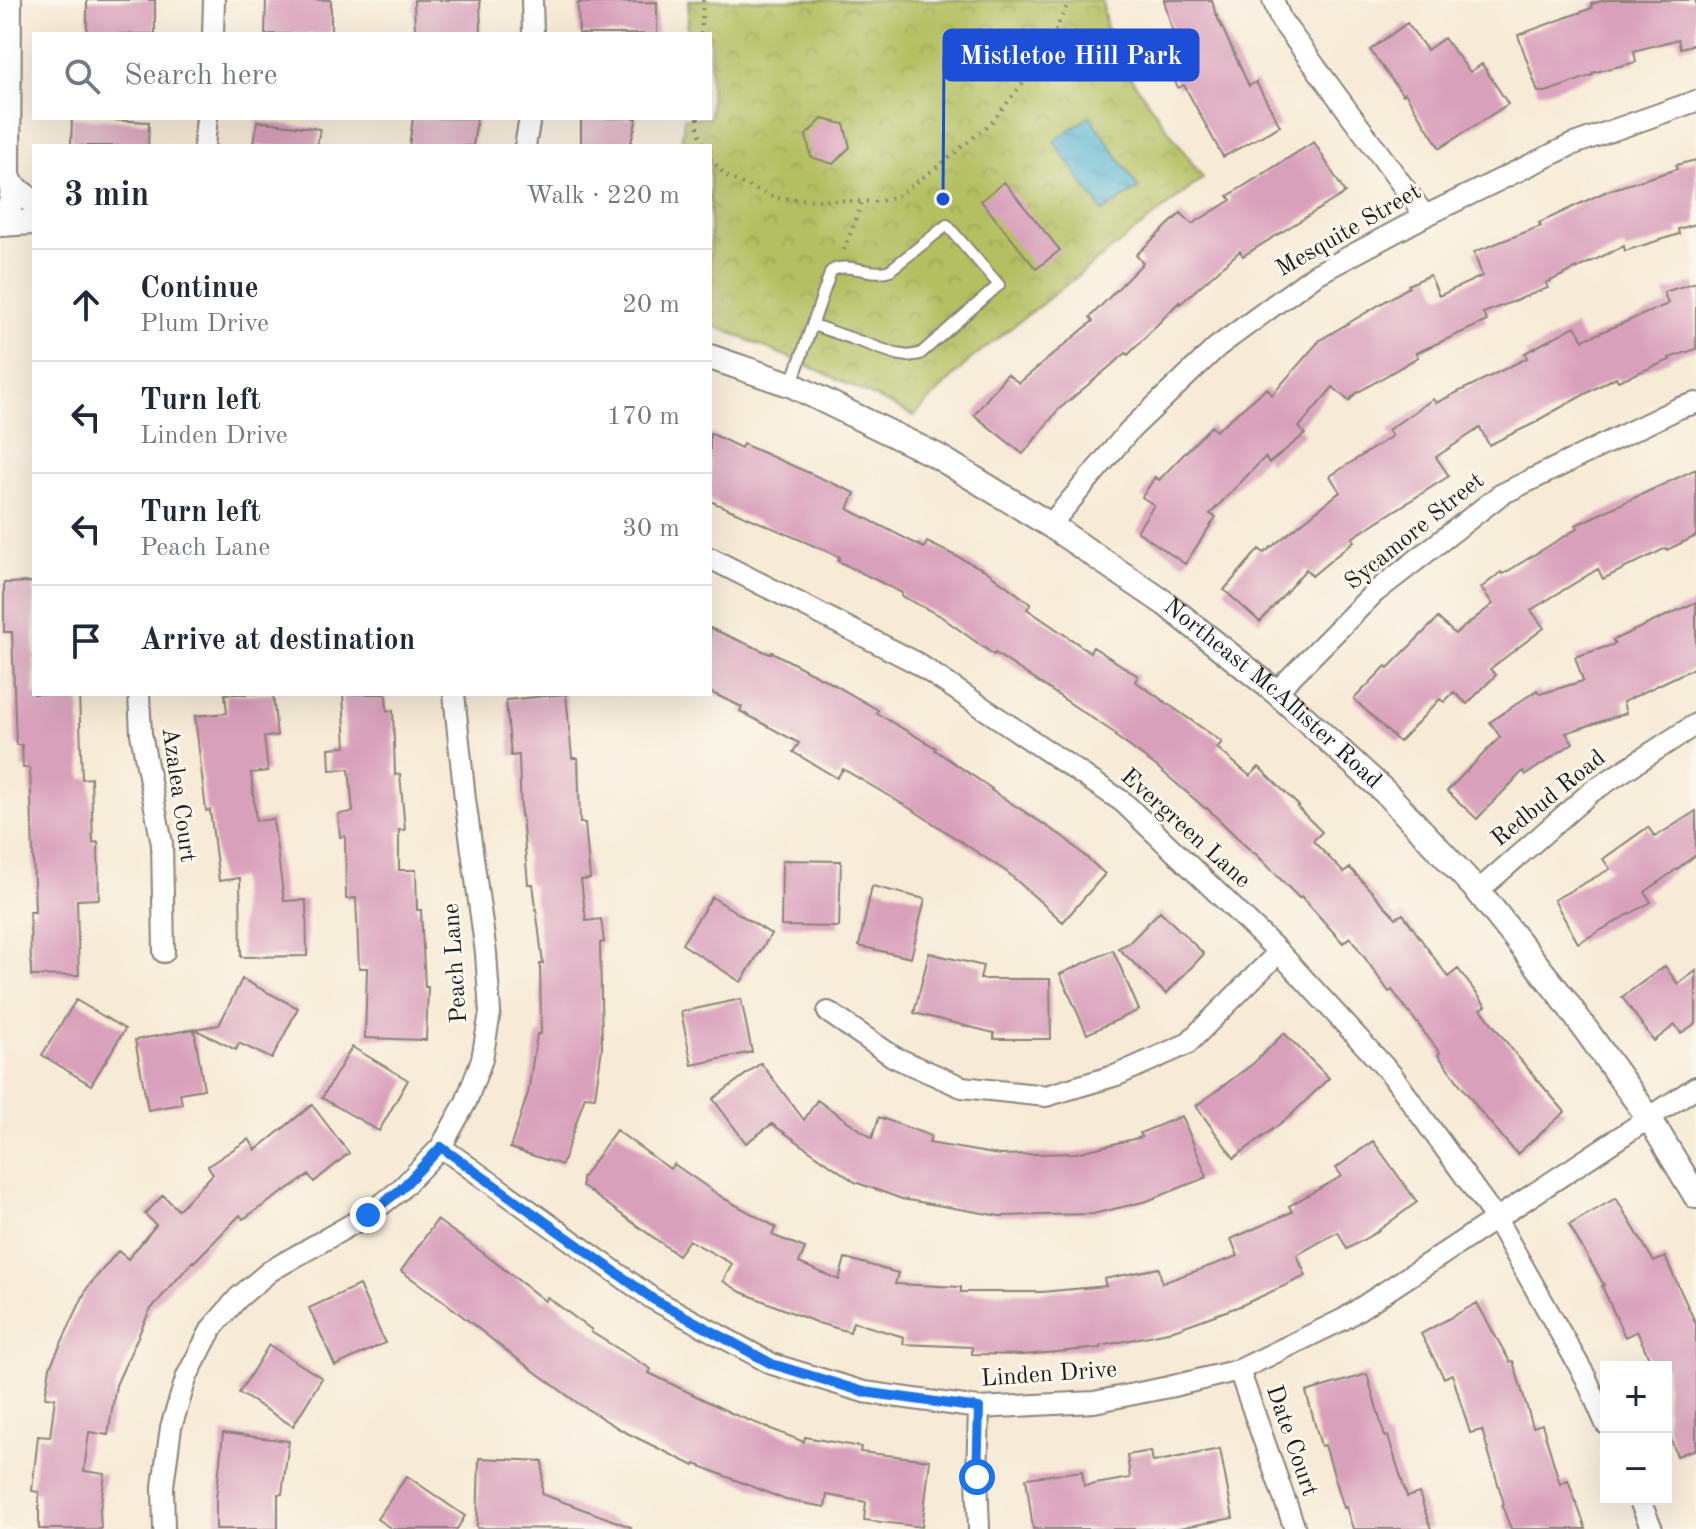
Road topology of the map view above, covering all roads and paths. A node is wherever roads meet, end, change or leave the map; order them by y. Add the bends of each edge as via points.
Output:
1 (9, 0) edge
2 (214, 0) edge
3 (532, 0) edge
4 (703, 0) edge
5 (1068, 0) edge
6 (1273, 0) edge
7 (213, 32) edge
8 (533, 32) edge
9 (701, 32) edge
10 (1696, 101) edge
11 (207, 120) edge
12 (530, 120) edge
13 (698, 120) edge
14 (204, 144) edge
15 (525, 144) edge
16 (703, 144) edge
17 (712, 161) edge
18 (7, 175) edge
19 (32, 201) edge
20 (862, 202) junction
21 (1425, 216) junction
22 (0, 222) edge
23 (32, 222) edge
24 (838, 267) junction
25 (813, 325) junction
26 (712, 358) edge
27 (792, 385) junction
28 (1696, 403) edge
29 (1050, 525) junction
30 (712, 559) edge
31 (1276, 692) junction
32 (139, 696) edge
33 (454, 696) edge
34 (1696, 724) edge
35 (1478, 891) junction
36 (164, 952) dead end
37 (1279, 952) junction
38 (828, 1012) dead end
39 (1696, 1087) edge
40 (1649, 1118) junction
41 (441, 1147) junction
42 (1696, 1196) edge
43 (1496, 1219) junction
44 (1239, 1370) junction
45 (979, 1408) junction
46 (1600, 1410) edge
47 (1642, 1505) edge
48 (164, 1529) edge
49 (979, 1529) edge
50 (1295, 1529) edge
51 (1652, 1529) edge

1 - 18 street
2 - 7 street
3 - 8 street
4 - 9 path
5 - 20 path via 1041,60 992,122 899,195
6 - 21 street via 1281,20
10 - 21 street, Mesquite Street via 1571,145
11 - 14 street
12 - 15 street
13 - 16 path
17 - 20 path via 729,178 775,198
18 - 19 street
18 - 22 street via 13,196
20 - 24 path
21 - 29 street, Mesquite Street via 1315,275 1217,347 1129,431
22 - 23 street
24 - 25 lane via 831,271
24 - 25 lane via 881,274 947,225 999,285 920,354 896,354
25 - 27 lane
26 - 27 street, Northeast McAllister Road
27 - 29 street, Northeast McAllister Road via 937,456
28 - 31 street, Sycamore Street via 1500,495 1374,593
29 - 31 street, Northeast McAllister Road via 1166,604
30 - 37 street, Evergreen Lane via 915,662 1123,802
31 - 35 street, Northeast McAllister Road via 1385,792
32 - 36 street, Azalea Court via 162,844
33 - 41 street, Peach Lane via 490,1013 482,1059
34 - 35 street, Redbud Road via 1591,792
35 - 40 street, Northeast McAllister Road
37 - 38 street via 1187,1044 1117,1075 1046,1096 962,1087 894,1057
37 - 43 street, Evergreen Lane via 1392,1075
39 - 40 street, Linden Drive
40 - 42 street, Northeast McAllister Road
40 - 43 street, Linden Drive
41 - 45 street, Linden Drive via 653,1299 772,1364 864,1392
41 - 48 street, Peach Lane via 368,1215 270,1271 212,1328 187,1376 171,1427
43 - 44 street, Linden Drive via 1344,1319
43 - 46 street, Evergreen Lane
44 - 45 street, Linden Drive via 1094,1402
44 - 50 street, Date Court
45 - 49 street
47 - 51 street

